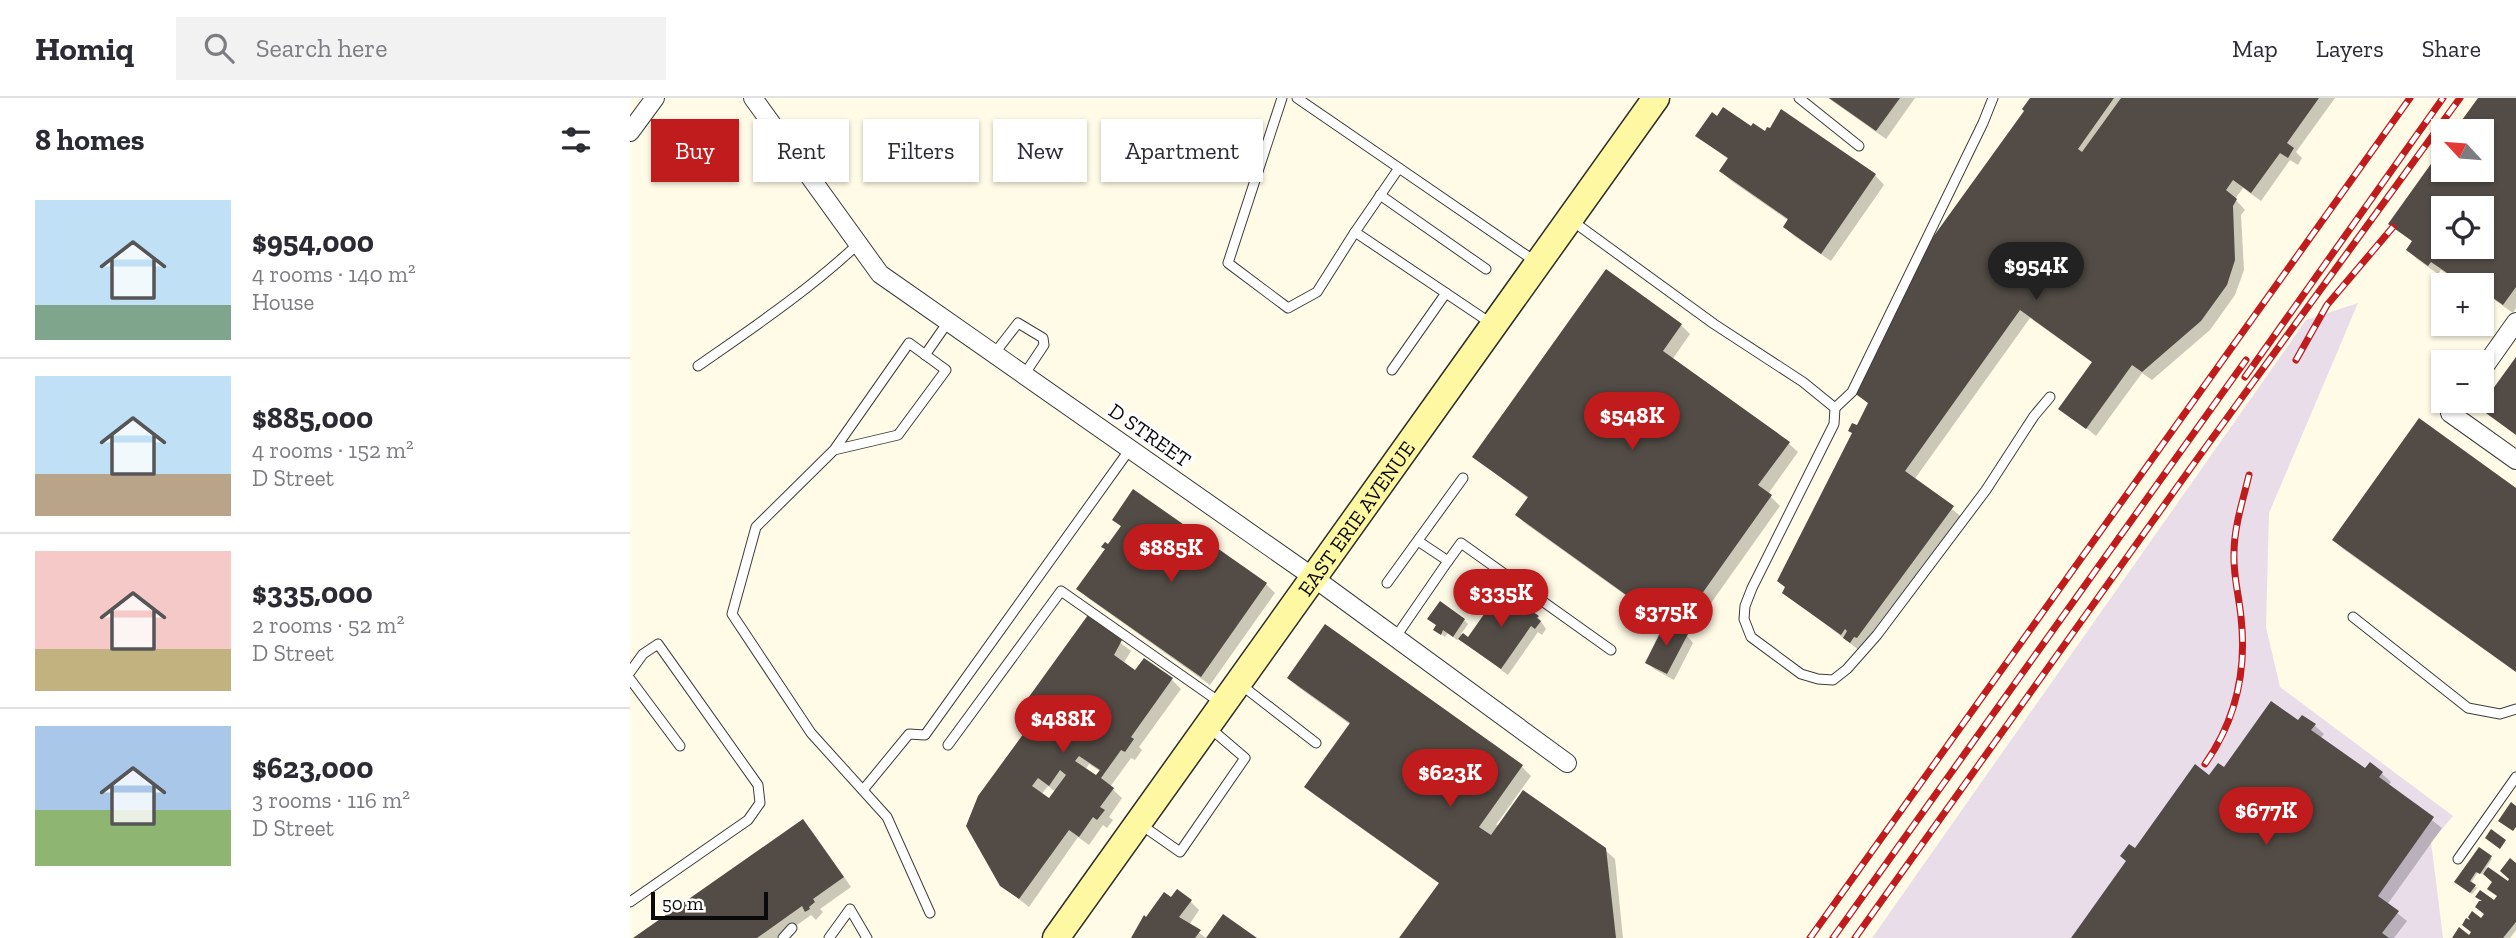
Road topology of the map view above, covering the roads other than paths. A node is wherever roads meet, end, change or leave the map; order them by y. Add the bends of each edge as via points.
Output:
1 (655, 98) edge
2 (753, 98) edge
3 (1282, 98) edge
4 (1297, 98) edge
5 (1656, 98) edge
6 (1799, 98) edge
7 (1993, 98) edge
8 (630, 132) edge
9 (1859, 146) dead end
10 (1399, 168) junction
11 (1380, 195) junction
12 (1570, 219) junction
13 (1355, 232) junction
14 (858, 244) junction
15 (1538, 263) junction
16 (1486, 269) dead end
17 (1446, 293) junction
18 (948, 322) junction
19 (2516, 322) edge
20 (1494, 325) junction
21 (2494, 353) edge
22 (995, 354) junction
23 (925, 355) junction
24 (698, 366) dead end
25 (1392, 370) dead end
26 (1024, 375) junction
27 (2050, 397) dead end
28 (1835, 408) junction
29 (2451, 413) edge
30 (1130, 449) junction
31 (834, 450) junction
32 (2516, 460) edge
33 (1463, 478) dead end
34 (1418, 541) junction
35 (1448, 561) junction
36 (1313, 578) junction
37 (1387, 583) dead end
38 (2353, 617) dead end
39 (1395, 638) junction
40 (1611, 650) dead end
41 (630, 672) edge
42 (630, 679) edge
43 (1238, 683) junction
44 (1223, 704) junction
45 (2516, 709) edge
46 (1207, 726) junction
47 (1317, 743) dead end
48 (948, 745) dead end
49 (680, 746) dead end
50 (1567, 764) dead end
51 (2516, 777) edge
52 (863, 790) junction
53 (1138, 823) junction
54 (2458, 859) dead end
55 (630, 902) edge
56 (930, 913) dead end
57 (792, 928) dead end
58 (783, 938) edge
59 (830, 938) edge
60 (867, 938) edge
61 (1057, 938) edge

1 - 8 street
2 - 14 street, D STREET
3 - 13 lane via 1228,263 1288,308 1317,292
4 - 10 lane
5 - 12 main road, EAST ERIE AVENUE
6 - 9 lane
7 - 28 lane via 1852,392
10 - 11 lane
10 - 15 lane
11 - 13 lane
11 - 16 lane
12 - 15 main road, EAST ERIE AVENUE
12 - 28 lane
13 - 17 lane
14 - 18 street, D STREET via 880,274
14 - 24 lane via 801,293
15 - 20 main road, EAST ERIE AVENUE
17 - 20 lane
17 - 25 lane
18 - 22 street, D STREET
18 - 23 lane
19 - 21 street
20 - 36 main road, EAST ERIE AVENUE
22 - 26 street, D STREET
22 - 26 lane via 1017,323 1043,338 1044,345
23 - 31 lane via 909,343
23 - 31 lane via 946,370 898,435
26 - 30 street, D STREET
27 - 28 lane via 1877,635 1833,680 1818,680 1801,674 1751,637 1744,619 1752,588 1835,424
29 - 32 street
30 - 36 street, D STREET
30 - 52 lane via 925,735 909,734
31 - 52 lane via 756,527 732,614 811,733
33 - 34 lane
34 - 35 lane
34 - 37 lane
35 - 39 lane
35 - 40 lane via 1461,543
36 - 39 street, D STREET
36 - 43 main road, EAST ERIE AVENUE
38 - 45 lane via 2468,708 2500,714
39 - 50 street, D STREET
41 - 55 lane via 643,654 658,644 758,785 760,803 748,820
42 - 49 lane
43 - 44 main road, EAST ERIE AVENUE
43 - 47 lane
44 - 46 main road, EAST ERIE AVENUE
44 - 48 lane via 1061,591
46 - 53 main road, EAST ERIE AVENUE
46 - 53 lane via 1245,758 1180,852
51 - 54 lane
52 - 56 lane via 887,817
53 - 61 main road, EAST ERIE AVENUE
57 - 58 lane
59 - 60 lane via 850,909

